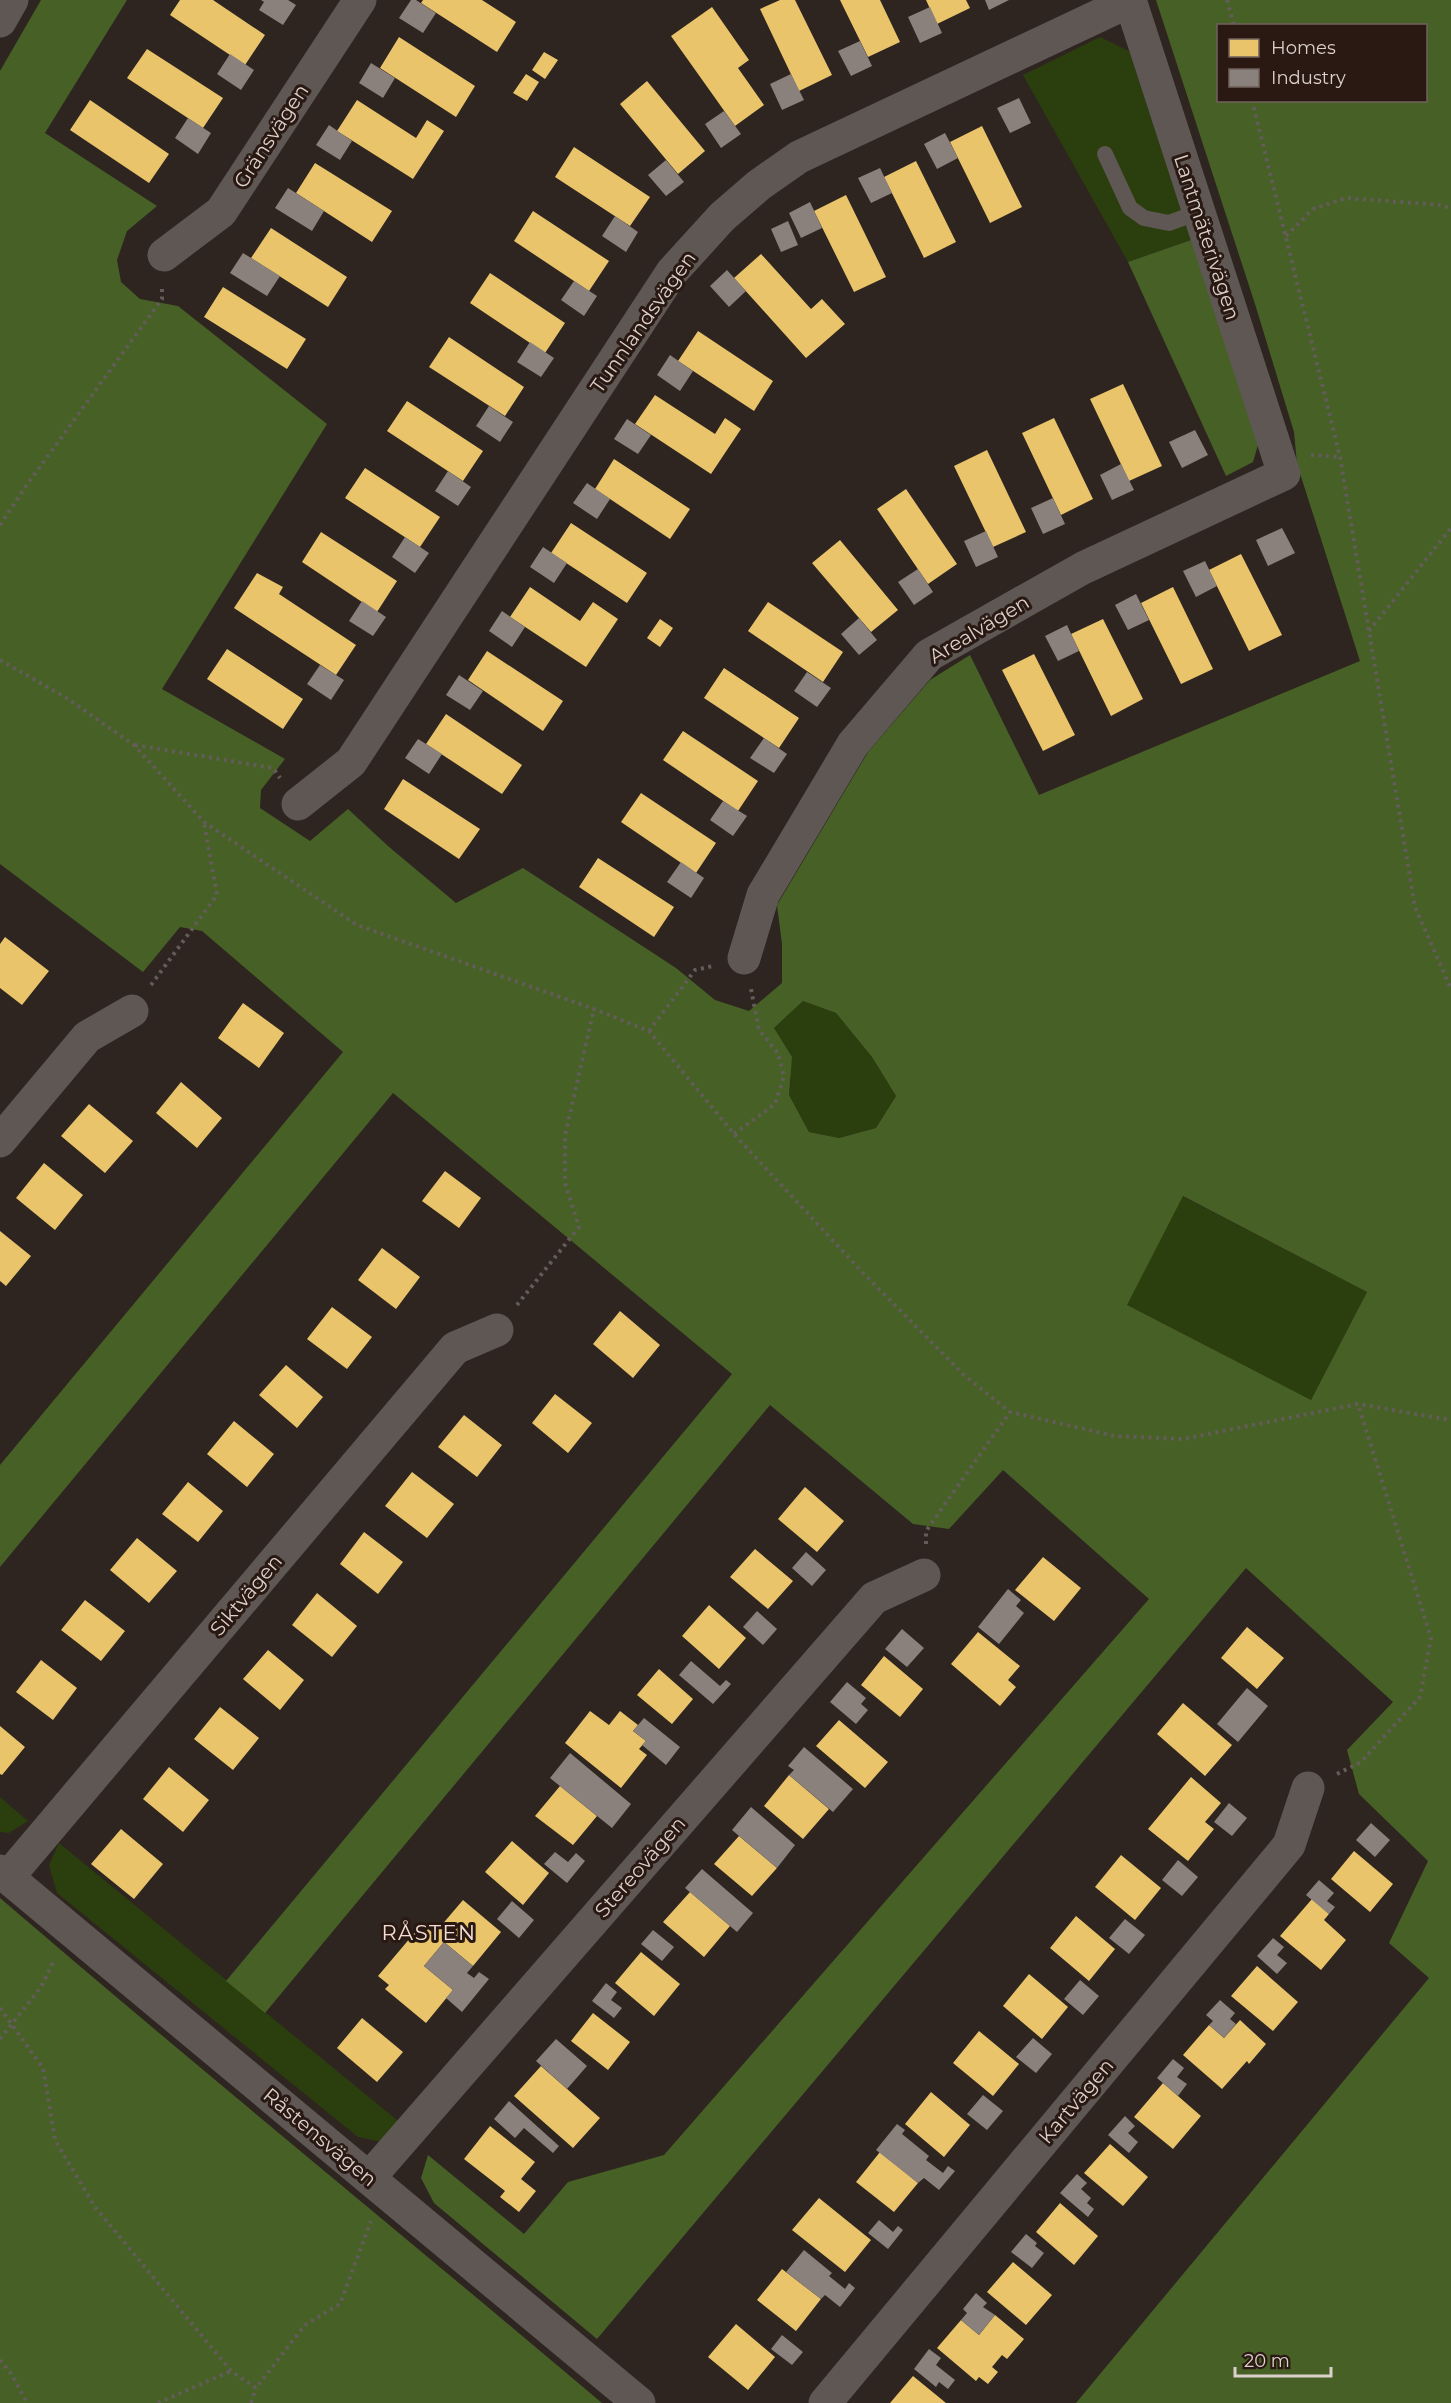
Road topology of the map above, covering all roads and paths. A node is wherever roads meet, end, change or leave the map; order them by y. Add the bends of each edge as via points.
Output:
1 (12, 0) edge
2 (360, 0) edge
3 (1227, 0) edge
4 (1130, 1) edge
5 (0, 21) edge
6 (1233, 24) edge
7 (1252, 102) edge
8 (1106, 154) dead end
9 (1451, 210) edge
10 (1199, 212) junction
11 (1286, 236) junction
12 (164, 255) joint
13 (1284, 474) joint
14 (0, 525) edge
15 (1451, 528) edge
16 (1369, 632) junction
17 (0, 660) edge
18 (135, 745) junction
19 (298, 804) joint
20 (204, 822) junction
21 (744, 958) junction
22 (1451, 989) edge
23 (594, 1009) junction
24 (132, 1011) joint
25 (649, 1031) junction
26 (734, 1134) junction
27 (0, 1141) edge
28 (497, 1330) joint
29 (1358, 1404) junction
30 (1010, 1412) junction
31 (1451, 1420) edge
32 (924, 1575) joint
33 (1308, 1788) joint
34 (4, 1874) edge
35 (70, 1929) junction
36 (0, 2008) edge
37 (12, 2022) junction
38 (0, 2039) edge
39 (377, 2184) junction
40 (0, 2360) edge
41 (231, 2372) junction
42 (256, 2388) junction
43 (27, 2403) edge
44 (158, 2403) edge
45 (251, 2403) edge
46 (639, 2403) edge
47 (825, 2403) edge

1 - 5 street
2 - 12 street, Gränsvägen via 221,212
3 - 6 path
4 - 10 street, Lantmäterivägen
4 - 19 street, Tunnlandsvägen via 800,157 759,185 722,218 672,272 351,762
7 - 11 path
8 - 10 lane via 1130,208 1144,218 1169,224
9 - 11 path via 1442,205 1346,198 1313,209
10 - 13 street, Lantmäterivägen
11 - 16 path via 1340,457
12 - 14 path via 162,299
13 - 21 street, Arealvägen via 1083,568 929,655 853,744 763,895
15 - 16 path
16 - 22 path via 1415,908
17 - 18 path via 65,697
18 - 19 path via 273,768
18 - 20 path
20 - 23 path via 357,925
20 - 24 path via 216,895
21 - 25 path via 695,970
21 - 26 path via 759,1030 778,1053 784,1076 775,1104
23 - 25 path
23 - 28 path via 565,1135 565,1183 579,1227
24 - 27 street via 87,1037
25 - 26 path
26 - 30 path via 956,1367
28 - 34 street, Siktvägen via 455,1348
29 - 30 path via 1183,1439 1115,1437
29 - 31 path
29 - 33 path via 1431,1638 1420,1697 1361,1762
30 - 32 path via 926,1531
32 - 39 street, Stereovägen via 874,1598
33 - 47 street, Kartvägen via 1289,1845
34 - 35 street, Råstensvägen
35 - 37 path via 41,1987
35 - 39 street, Råstensvägen
36 - 37 path
37 - 38 path
37 - 41 path via 43,2068 55,2140 95,2207
39 - 42 path via 340,2304 305,2325
39 - 46 street, Råstensvägen
40 - 43 path
41 - 42 path
41 - 44 path
42 - 45 path

